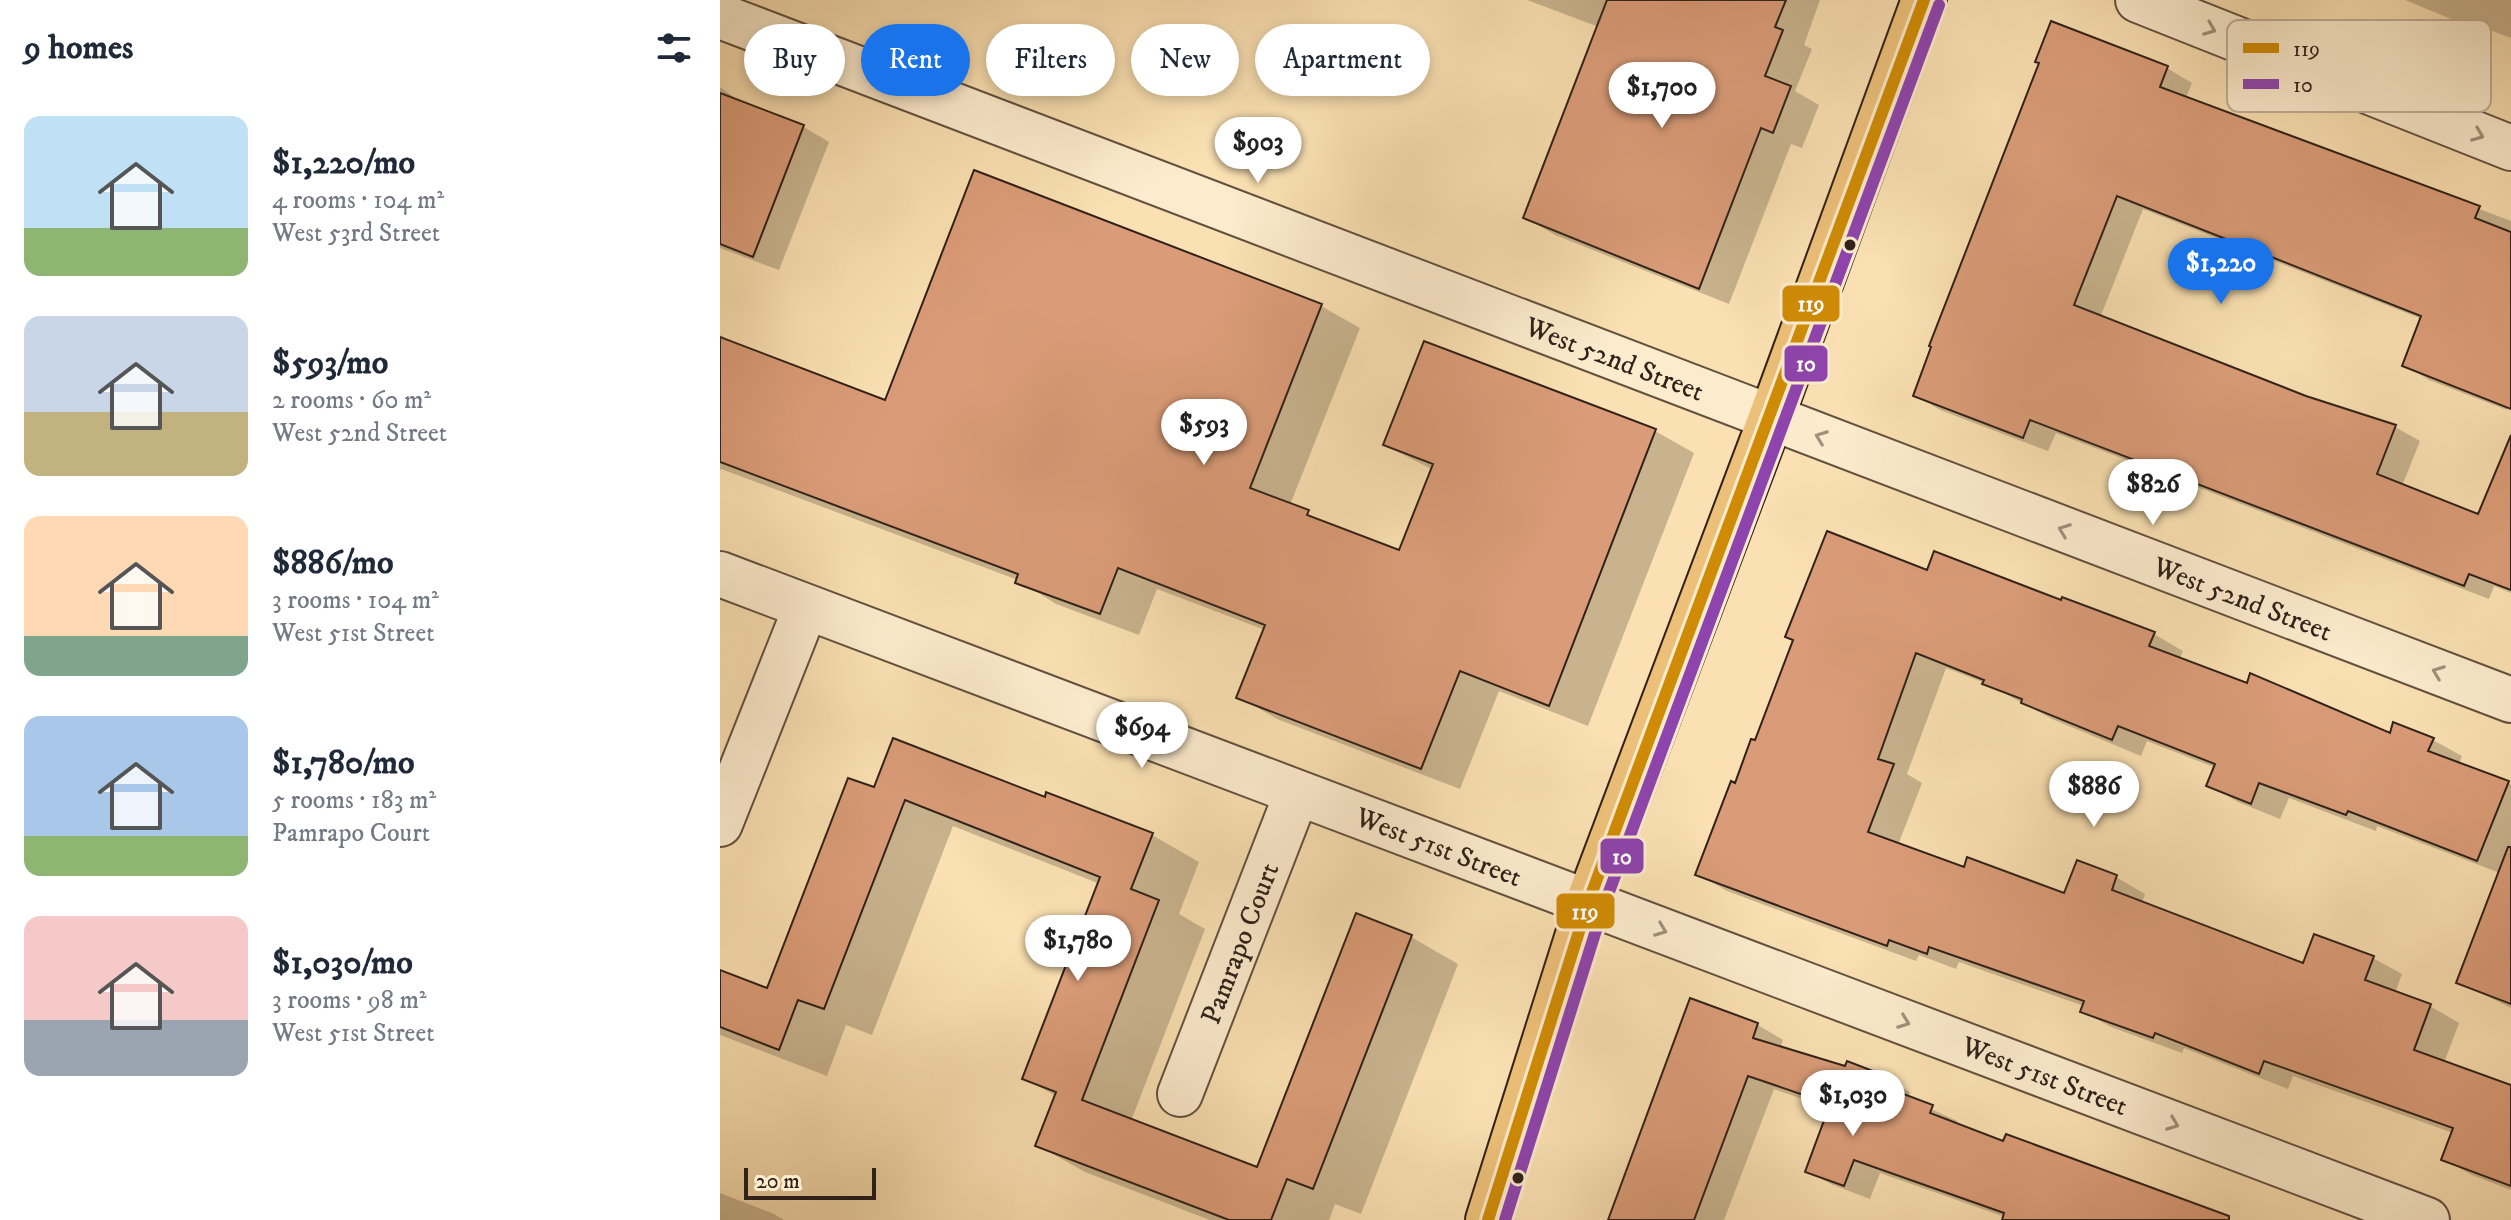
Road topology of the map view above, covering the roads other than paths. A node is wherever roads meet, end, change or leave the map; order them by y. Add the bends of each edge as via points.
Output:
1 (1924, 0) edge
2 (2138, 0) edge
3 (720, 16) edge
4 (2227, 35) edge
5 (2420, 112) edge
6 (2511, 148) edge
7 (1771, 418) junction
8 (720, 574) edge
9 (806, 607) junction
10 (2511, 700) edge
11 (1297, 793) junction
12 (720, 824) edge
13 (1588, 903) junction
14 (1180, 1094) dead end
15 (1488, 1220) edge
16 (2427, 1220) edge

1 - 7 main road
2 -> 4 street
3 - 7 street, West 52nd Street
5 -> 6 street
10 -> 7 street, West 52nd Street
7 - 13 main road
8 - 9 street, West 51st Street
9 - 11 street, West 51st Street
9 - 12 street
11 - 13 street, West 51st Street
11 - 14 street, Pamrapo Court
13 - 15 main road
13 -> 16 street, West 51st Street

